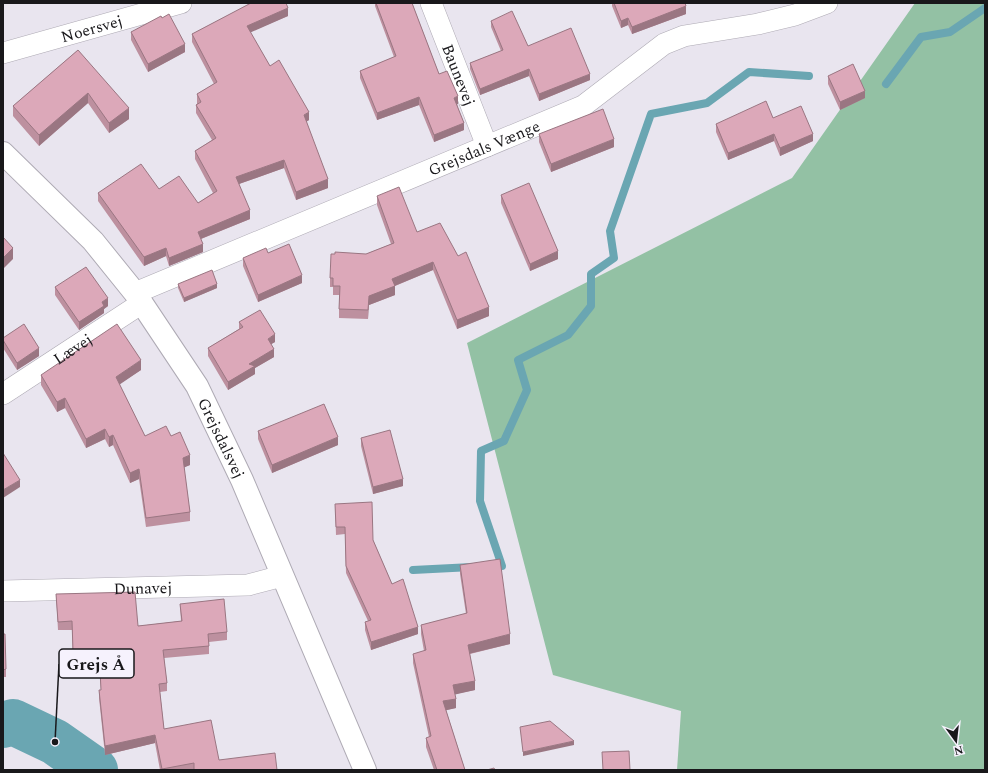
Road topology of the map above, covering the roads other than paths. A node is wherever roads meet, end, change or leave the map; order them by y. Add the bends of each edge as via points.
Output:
1 (181, 3) edge
2 (431, 3) edge
3 (826, 3) edge
4 (3, 53) edge
5 (487, 146) junction
6 (3, 153) edge
7 (138, 298) junction
8 (3, 394) edge
9 (282, 576) junction
10 (3, 590) edge
11 (365, 770) edge

1 - 4 street, Noersvej
2 - 5 street, Baunevej
3 - 5 street, Grejsdals Vænge via 758,24 684,36 664,44 583,106
5 - 7 street, Grejsdals Vænge
6 - 7 street, Grejsdalsvej via 93,241
7 - 8 street, Lævej
7 - 9 street, Grejsdalsvej via 197,386 242,480
9 - 10 street, Dunavej via 248,585
9 - 11 street, Grejsdalsvej

